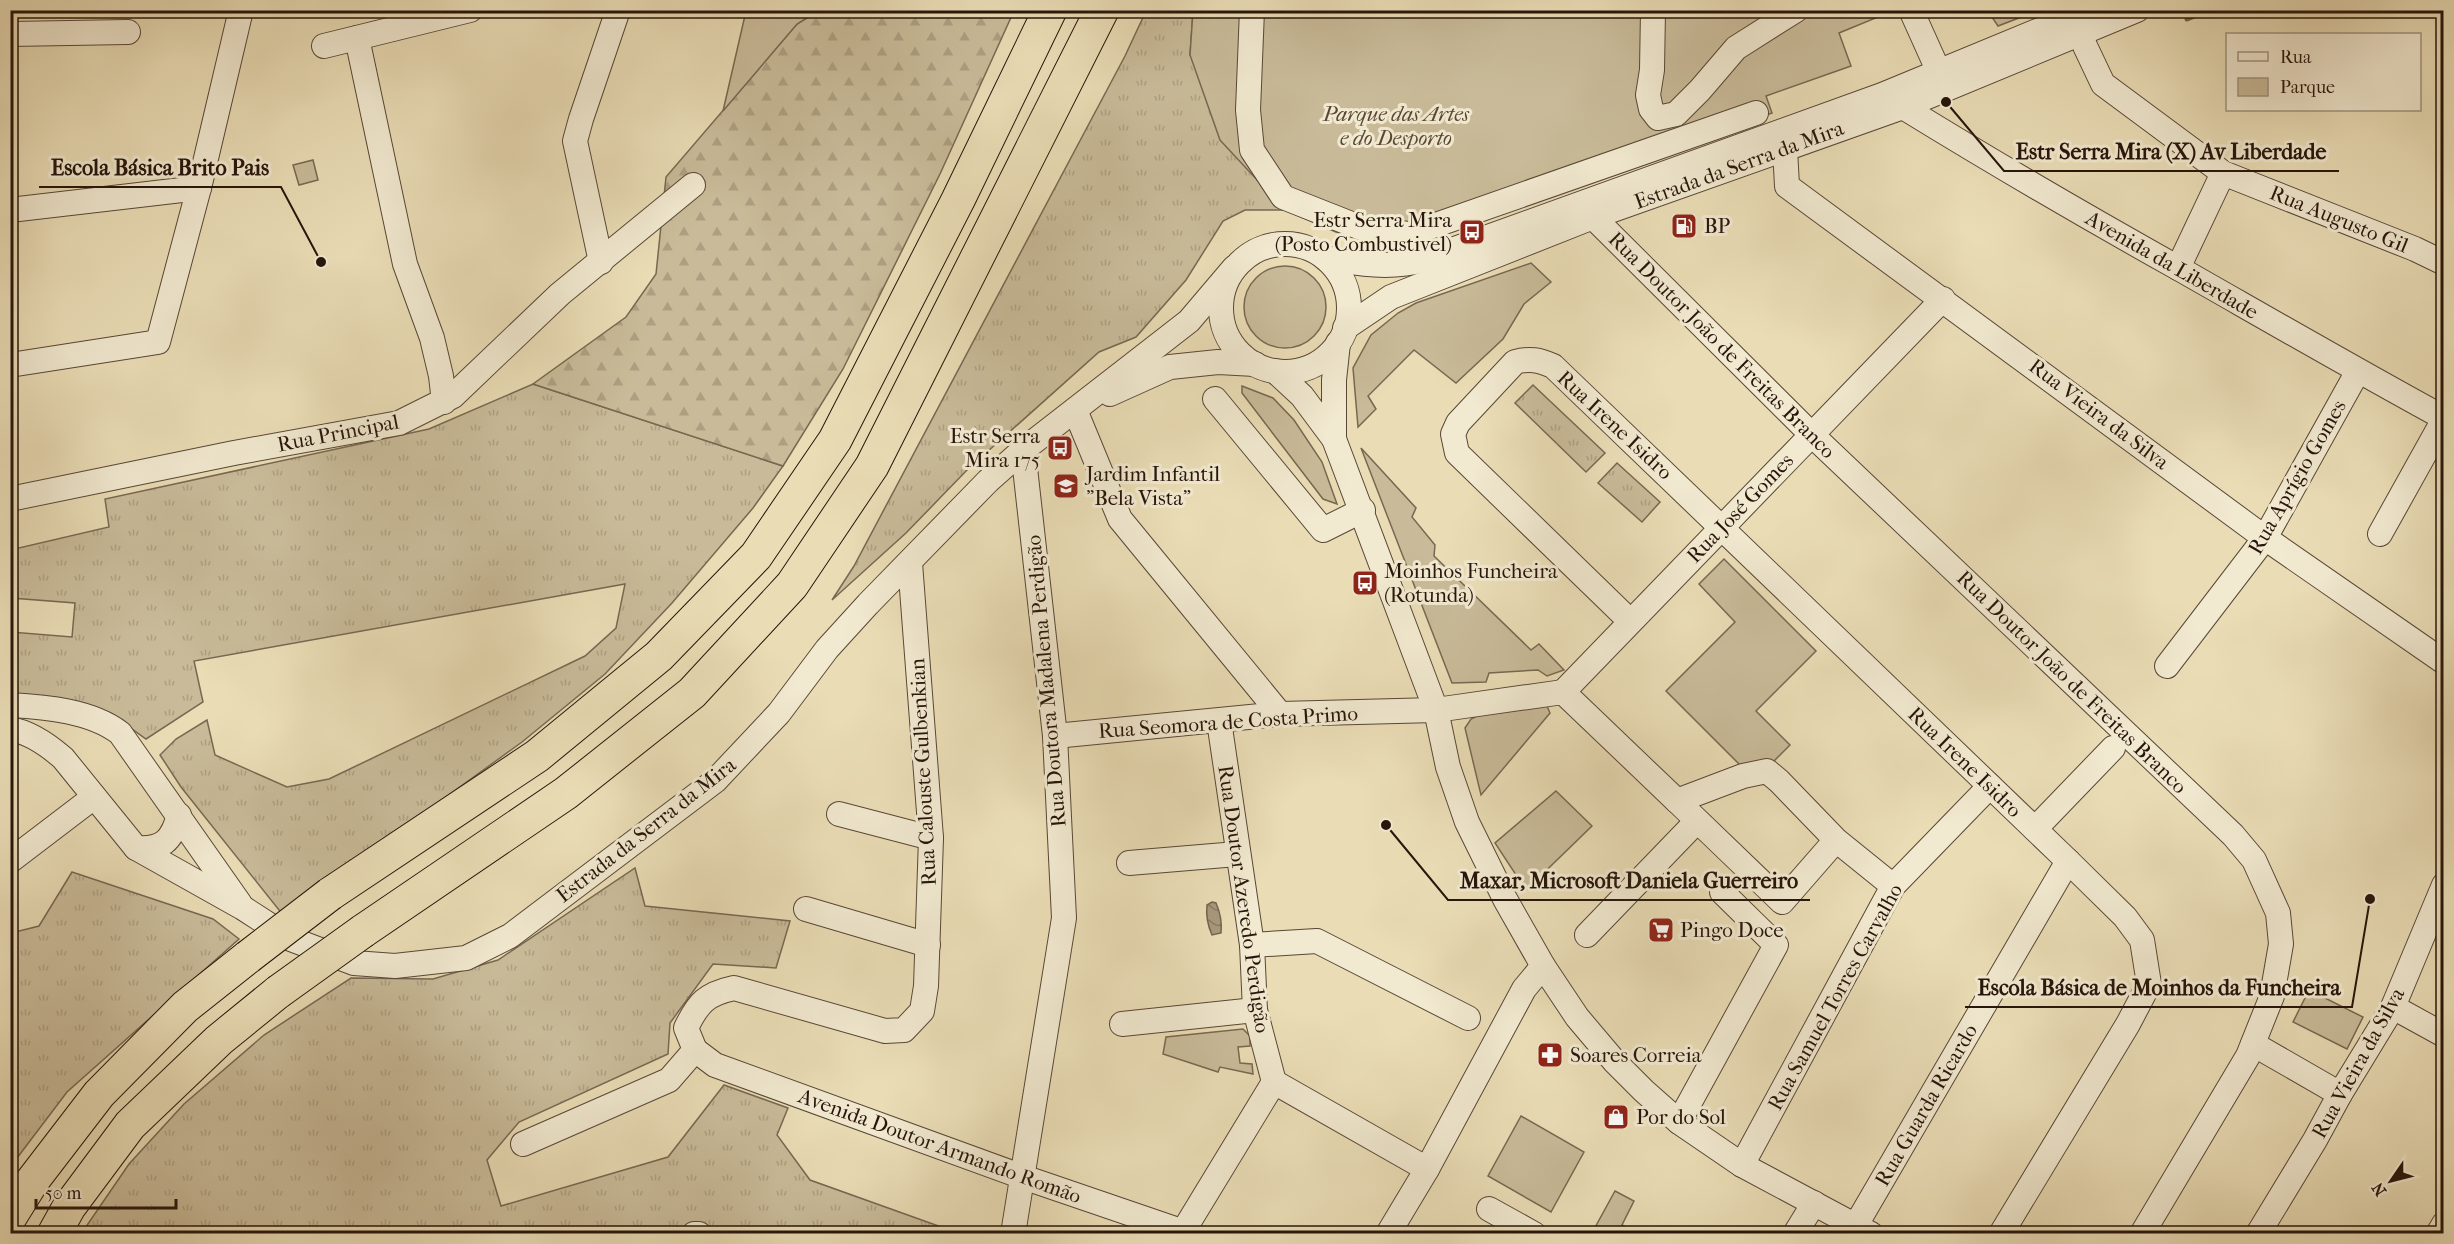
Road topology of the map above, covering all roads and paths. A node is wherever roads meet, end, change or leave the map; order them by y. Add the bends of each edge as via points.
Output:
1 (241, 10) edge
2 (470, 10) edge
3 (618, 10) edge
4 (1050, 10) edge
5 (1102, 10) edge
6 (1252, 10) edge
7 (1653, 10) edge
8 (1796, 10) edge
9 (1911, 10) edge
10 (2137, 10) edge
11 (2085, 22) edge
12 (129, 32) dead end
13 (10, 34) edge
14 (357, 38) junction
15 (324, 46) dead end
16 (1938, 70) junction
17 (1903, 107) junction
18 (1756, 112) dead end
19 (1785, 149) junction
20 (2223, 173) junction
21 (693, 185) dead end
22 (199, 188) junction
23 (10, 210) edge
24 (1593, 217) junction
25 (1325, 258) junction
26 (601, 262) junction
27 (2444, 263) edge
28 (1234, 268) junction
29 (2178, 268) junction
30 (1943, 299) junction
31 (1342, 336) junction
32 (10, 365) edge
33 (1265, 368) junction
34 (2358, 371) junction
35 (1215, 399) dead end
36 (444, 402) junction
37 (1075, 410) junction
38 (2444, 418) edge
39 (1811, 434) junction
40 (1334, 439) junction
41 (1023, 450) junction
42 (10, 500) edge
43 (1363, 510) junction
44 (1723, 527) junction
45 (2380, 534) dead end
46 (2265, 538) junction
47 (910, 563) junction
48 (1630, 621) junction
49 (2444, 662) edge
50 (2167, 666) dead end
51 (1563, 692) junction
52 (10, 705) edge
53 (1436, 710) junction
54 (1280, 714) junction
55 (89, 717) junction
56 (1219, 721) junction
57 (10, 729) edge
58 (1055, 736) junction
59 (2113, 748) dead end
60 (63, 758) junction
61 (1990, 786) junction
62 (94, 797) junction
63 (1677, 801) junction
64 (839, 814) dead end
65 (178, 816) junction
66 (1697, 820) junction
67 (2035, 829) junction
68 (931, 838) junction
69 (1836, 840) junction
70 (136, 848) junction
71 (1237, 854) junction
72 (10, 861) edge
73 (2068, 861) junction
74 (1129, 863) dead end
75 (2444, 885) edge
76 (1893, 886) junction
77 (1722, 892) dead end
78 (243, 908) junction
79 (807, 909) dead end
80 (1587, 935) dead end
81 (928, 945) junction
82 (1252, 945) junction
83 (1543, 966) junction
84 (2393, 1007) junction
85 (1255, 1010) junction
86 (1468, 1018) dead end
87 (1122, 1024) dead end
88 (2444, 1035) edge
89 (2253, 1044) junction
90 (695, 1050) junction
91 (1274, 1082) junction
92 (2340, 1094) junction
93 (1679, 1122) junction
94 (522, 1144) dead end
95 (1742, 1165) junction
96 (1427, 1169) junction
97 (1023, 1177) junction
98 (1814, 1203) junction
99 (10, 1217) edge
100 (1499, 1221) edge
101 (2444, 1224) edge
102 (1863, 1229) edge
103 (1187, 1232) edge
104 (54, 1233) edge
105 (1013, 1233) edge
106 (1388, 1233) edge
107 (1534, 1233) edge
108 (1795, 1233) edge
109 (2001, 1233) edge
110 (2142, 1233) edge
111 (2259, 1233) edge
112 (2438, 1233) edge

1 - 22 street
2 - 14 street
3 - 26 street via 575,141
4 - 99 highway, bridge via 835,440 756,556 659,656 537,756 330,894 186,1007 99,1094 33,1180
5 - 104 highway, bridge via 872,466 792,585 692,693 566,793 363,931 219,1040 130,1125
6 - 18 street via 1248,110 1252,150 1283,197 1369,231 1410,234
7 - 8 street via 1648,95 1658,118 1676,114 1736,48
9 - 16 street
10 - 11 street, Estrada da Serra da Mira
11 - 16 street, Estrada da Serra da Mira
11 - 17 street, Estrada da Serra da Mira
11 - 20 street, Rua Augusto Gil via 2085,46 2103,84
12 - 13 street
14 - 15 street
14 - 36 street via 405,264 432,339
16 - 25 street, Estrada da Serra da Mira via 1882,95 1424,260 1404,266 1381,266
17 - 19 street, Estrada da Serra da Mira
17 - 29 street, Avenida da Liberdade
19 - 24 street, Estrada da Serra da Mira
19 - 30 street, Rua Vieira da Silva via 1787,186
20 - 27 street, Rua Augusto Gil
20 - 29 street
21 - 26 street, Rua Principal
22 - 23 street
22 - 32 street via 158,342
24 - 31 street, Estrada da Serra da Mira via 1391,297
24 - 39 street, Rua Doutor João de Freitas Branco
25 - 28 street via 1287,243 1249,254
25 - 31 street via 1346,289 1349,308
26 - 36 street, Rua Principal via 560,294
28 - 33 street via 1224,288 1221,310 1226,332 1237,351
28 - 37 street via 1189,321
29 - 34 street, Avenida da Liberdade
30 - 39 street, Rua José Gomes
30 - 46 street, Rua Vieira da Silva
31 - 33 street via 1326,357 1311,366 1293,371
31 - 40 street via 1334,380
33 - 37 street via 1218,362 1170,367
33 - 40 street via 1302,396
34 - 38 street, Avenida da Liberdade
34 - 46 street, Rua Aprígio Gomes
35 - 43 street via 1323,530
36 - 42 street, Rua Principal via 399,423
37 - 41 street, Estrada da Serra da Mira
37 - 54 street via 1120,519
38 - 45 street
39 - 44 street, Rua José Gomes
39 - 89 street, Rua Doutor João de Freitas Branco via 2233,835 2254,860 2278,913 2280,944 2272,996
40 - 43 street
41 - 47 street, Estrada da Serra da Mira
41 - 58 street, Rua Doutora Madalena Perdigão
43 - 53 street
44 - 48 street, Rua José Gomes
44 - 48 street, Rua Irene Isidro via 1553,366 1540,360 1515,362 1458,423 1453,434 1457,453
44 - 61 street, Rua Irene Isidro
46 - 49 street, Rua Vieira da Silva
46 - 50 street, Rua Aprígio Gomes
47 - 68 street, Rua Calouste Gulbenkian
47 - 78 street, Estrada da Serra da Mira via 827,649 779,713 716,781 510,936 466,958 395,966 354,963 291,939
48 - 51 street, Rua José Gomes
51 - 53 street, Rua Seomora de Costa Primo
51 - 63 street
52 - 55 street
53 - 54 street, Rua Seomora de Costa Primo
53 - 83 street via 1448,767 1467,822
54 - 56 street, Rua Seomora de Costa Primo
55 - 60 street via 71,723 61,738
55 - 65 street, Estrada da Serra da Mira via 120,733
56 - 58 street, Rua Seomora de Costa Primo
56 - 71 street, Rua Doutor Azeredo Perdigão
57 - 60 street via 34,737
58 - 97 street, Rua Doutora Madalena Perdigão via 1064,918
59 - 67 street
60 - 62 street
61 - 67 street, Rua Irene Isidro
61 - 76 street, Rua Samuel Torres Carvalho
62 - 70 street
62 - 72 street
63 - 66 street
63 - 69 street via 1767,771
64 - 68 street
65 - 70 street via 165,841 153,849
65 - 78 street, Estrada da Serra da Mira
66 - 69 street via 1782,902
66 - 80 street
67 - 73 street, Rua Irene Isidro
68 - 81 street, Rua Calouste Gulbenkian
69 - 76 street
70 - 78 street, Estrada da Serra da Mira
71 - 74 street
71 - 82 street, Rua Doutor Azeredo Perdigão
73 - 102 street, Rua Guarda Ricardo
73 - 109 street, Rua Irene Isidro via 2125,917 2142,940 2149,984
75 - 84 street, Rua Vieira da Silva
76 - 95 street, Rua Samuel Torres Carvalho
77 - 93 street via 1776,945
79 - 81 street
81 - 90 street, Rua Calouste Gulbenkian via 922,1011 904,1030 885,1031 734,988 714,992 695,1009 686,1028
82 - 85 street, Rua Doutor Azeredo Perdigão
82 - 86 street via 1317,941
83 - 93 street via 1577,1017 1615,1062
83 - 96 street via 1524,989
84 - 88 street
84 - 92 street, Rua Vieira da Silva
85 - 87 street
85 - 91 street, Rua Doutor Azeredo Perdigão
89 - 92 street
89 - 110 street, Rua Doutor João de Freitas Branco
90 - 94 street via 669,1080
90 - 97 street, Avenida Doutor Armando Romão via 715,1065
91 - 96 street
91 - 103 street
92 - 111 street, Rua Vieira da Silva
93 - 95 street
95 - 98 street
96 - 106 street
97 - 103 street, Avenida Doutor Armando Romão
97 - 105 street, Rua Doutora Madalena Perdigão
98 - 102 street
98 - 108 street
100 - 107 street
101 - 112 street

